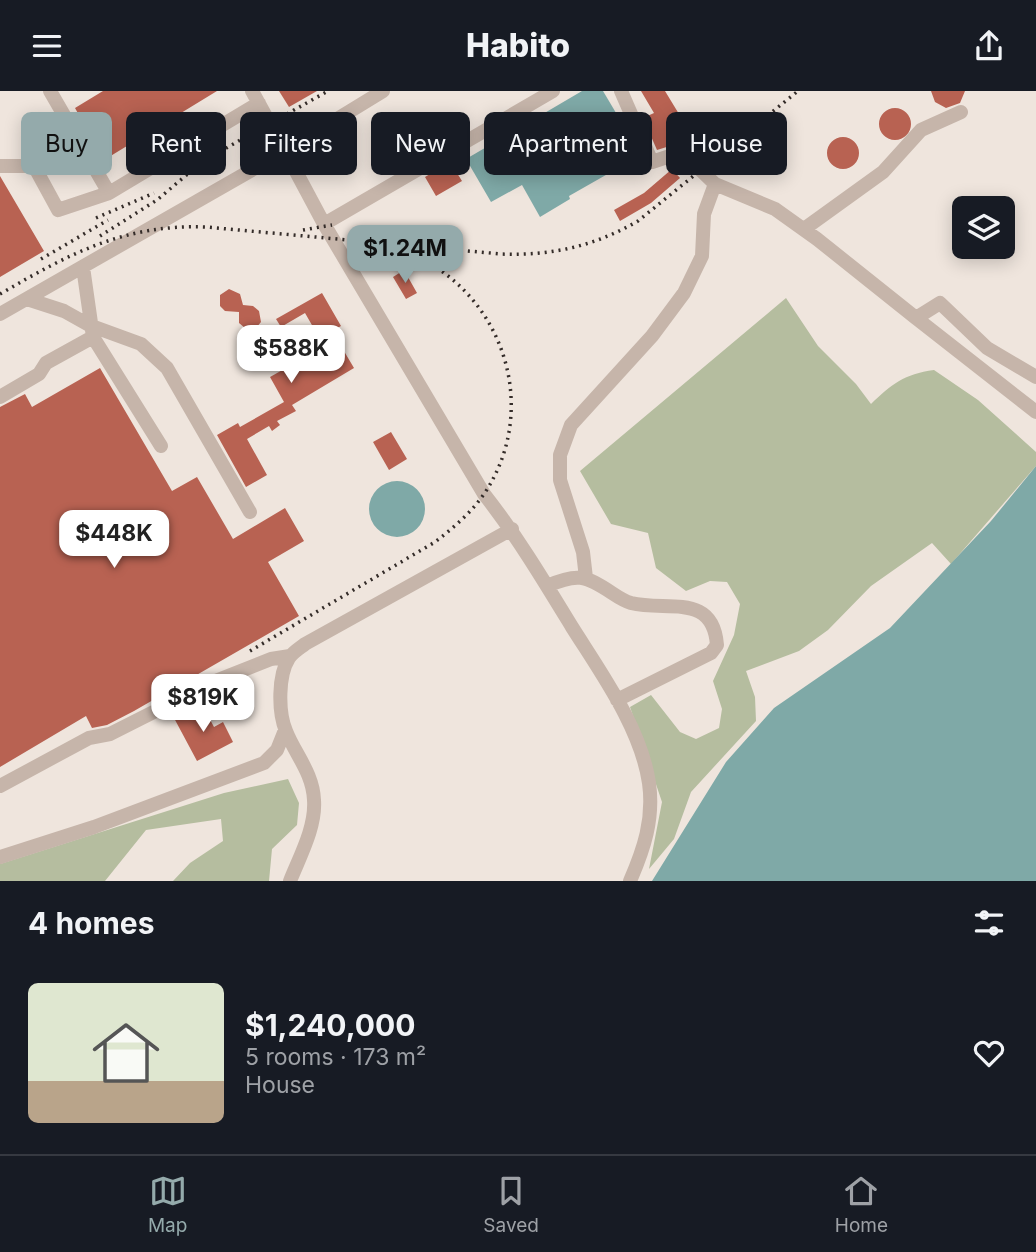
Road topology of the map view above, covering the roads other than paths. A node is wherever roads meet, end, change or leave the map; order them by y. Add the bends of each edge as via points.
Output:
1 (50, 91) edge
2 (383, 91) edge
3 (553, 91) edge
4 (621, 91) edge
5 (255, 97) edge
6 (349, 112) edge
7 (961, 112) dead end
8 (0, 166) edge
9 (243, 175) edge
10 (298, 175) edge
11 (715, 184) junction
12 (109, 193) junction
13 (324, 224) junction
14 (804, 229) junction
15 (83, 267) junction
16 (27, 299) junction
17 (0, 314) edge
18 (916, 318) junction
19 (91, 331) junction
20 (1036, 377) edge
21 (0, 397) edge
22 (1036, 412) edge
23 (161, 446) dead end
24 (250, 512) dead end
25 (512, 529) junction
26 (586, 578) junction
27 (547, 586) junction
28 (290, 656) junction
29 (617, 700) junction
30 (285, 730) junction
31 (0, 786) edge
32 (0, 857) edge
33 (290, 881) edge
34 (630, 881) edge

1 - 12 lane
2 - 6 lane
3 - 13 lane
4 - 11 lane via 652,162 682,152
5 - 12 lane
7 - 14 lane via 921,130 883,171
8 - 12 lane via 34,166 58,210
9 - 15 lane
10 - 13 lane
11 - 14 lane via 775,209
11 - 26 lane via 704,214 702,256 684,293 652,336 571,425 560,456 560,480 583,552
13 - 25 lane via 484,494
14 - 18 lane
15 - 16 lane
15 - 19 lane
16 - 17 lane
16 - 19 lane via 64,311
18 - 20 lane via 940,303 987,348
18 - 22 lane
19 - 21 lane via 46,363 39,375
19 - 23 lane
19 - 24 lane via 141,344 167,368
25 - 27 lane
25 - 28 lane
26 - 27 lane via 565,578
26 - 29 lane via 627,602 702,612 716,633 718,645 711,653
27 - 29 lane
28 - 30 lane via 282,671
28 - 31 lane via 213,682
29 - 34 lane via 649,783 649,830
30 - 32 lane via 277,750 264,763
30 - 33 lane via 306,765 314,797 309,832

